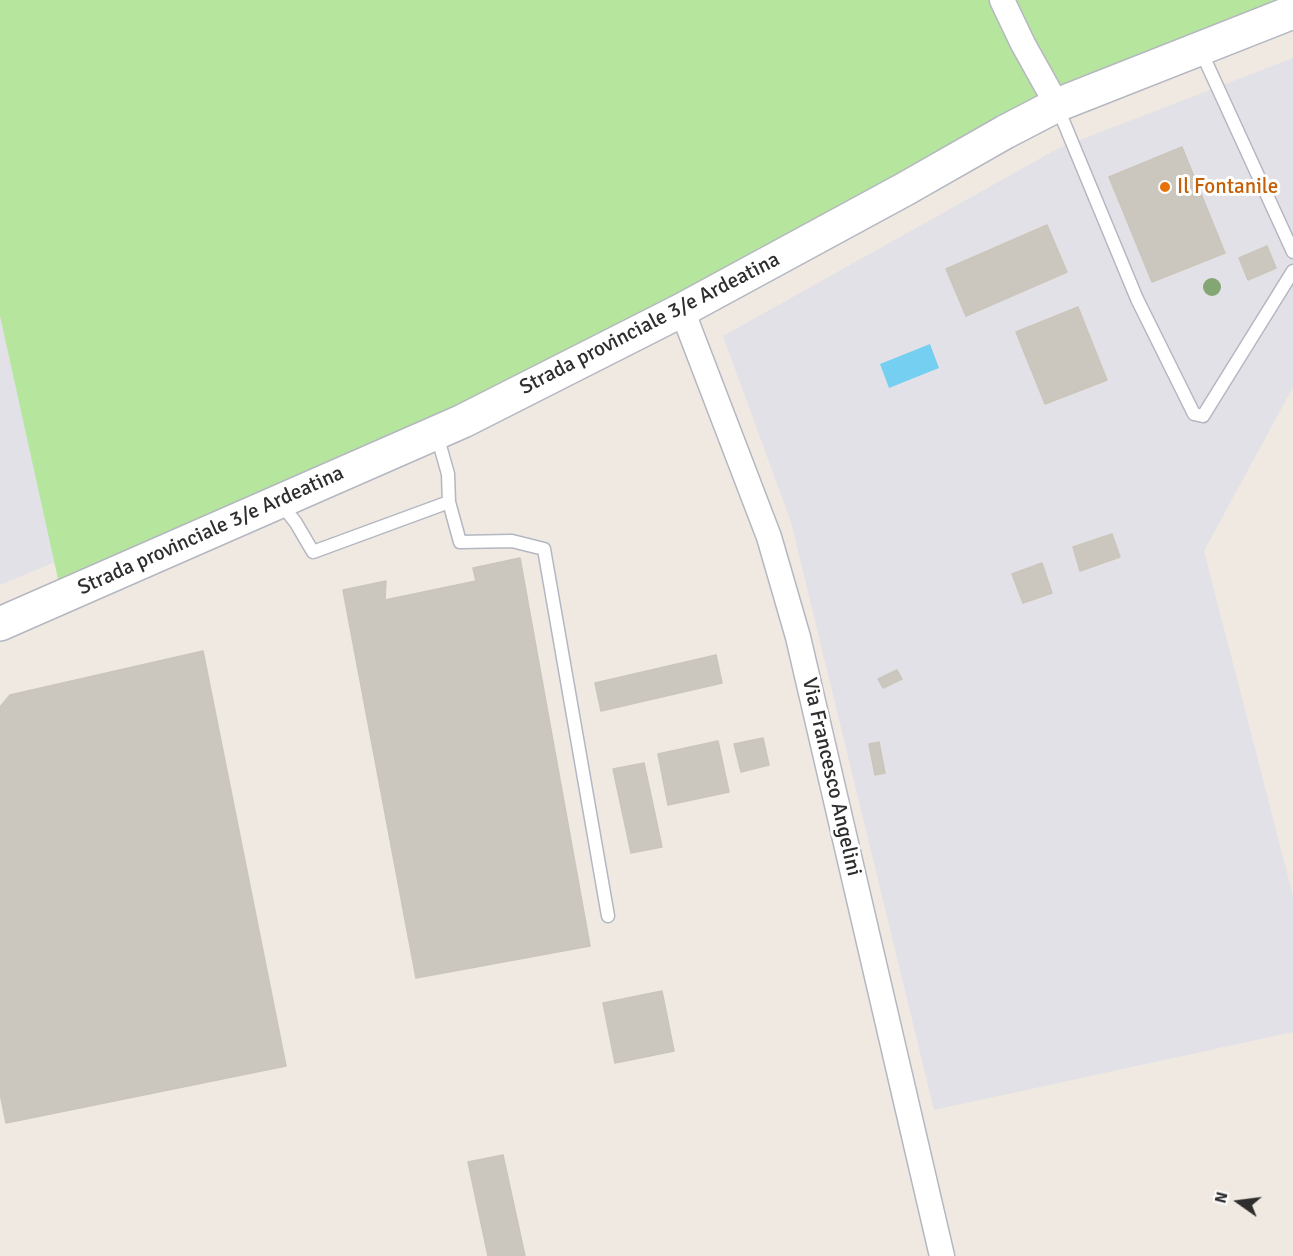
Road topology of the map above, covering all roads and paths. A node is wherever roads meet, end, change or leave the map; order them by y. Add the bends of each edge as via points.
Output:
1 (1002, 0) edge
2 (1293, 12) edge
3 (1200, 48) junction
4 (1057, 105) junction
5 (1293, 252) edge
6 (1293, 271) edge
7 (682, 310) junction
8 (436, 432) junction
9 (279, 501) junction
10 (449, 502) junction
11 (0, 624) edge
12 (608, 916) dead end
13 (942, 1256) edge

1 - 4 street
2 - 3 main road, Strada provinciale 3/e Ardeatina
3 - 4 main road, Strada provinciale 3/e Ardeatina
3 - 5 lane
4 - 6 lane via 1137,299 1194,414 1203,416
4 - 7 main road, Strada provinciale 3/e Ardeatina
7 - 8 main road, Strada provinciale 3/e Ardeatina
7 - 13 street, Via Francesco Angelini via 769,537 798,637
8 - 9 main road, Strada provinciale 3/e Ardeatina
8 - 10 lane via 448,474
9 - 10 lane via 313,552
9 - 11 main road, Strada provinciale 3/e Ardeatina
10 - 12 lane via 460,542 512,541 544,549

